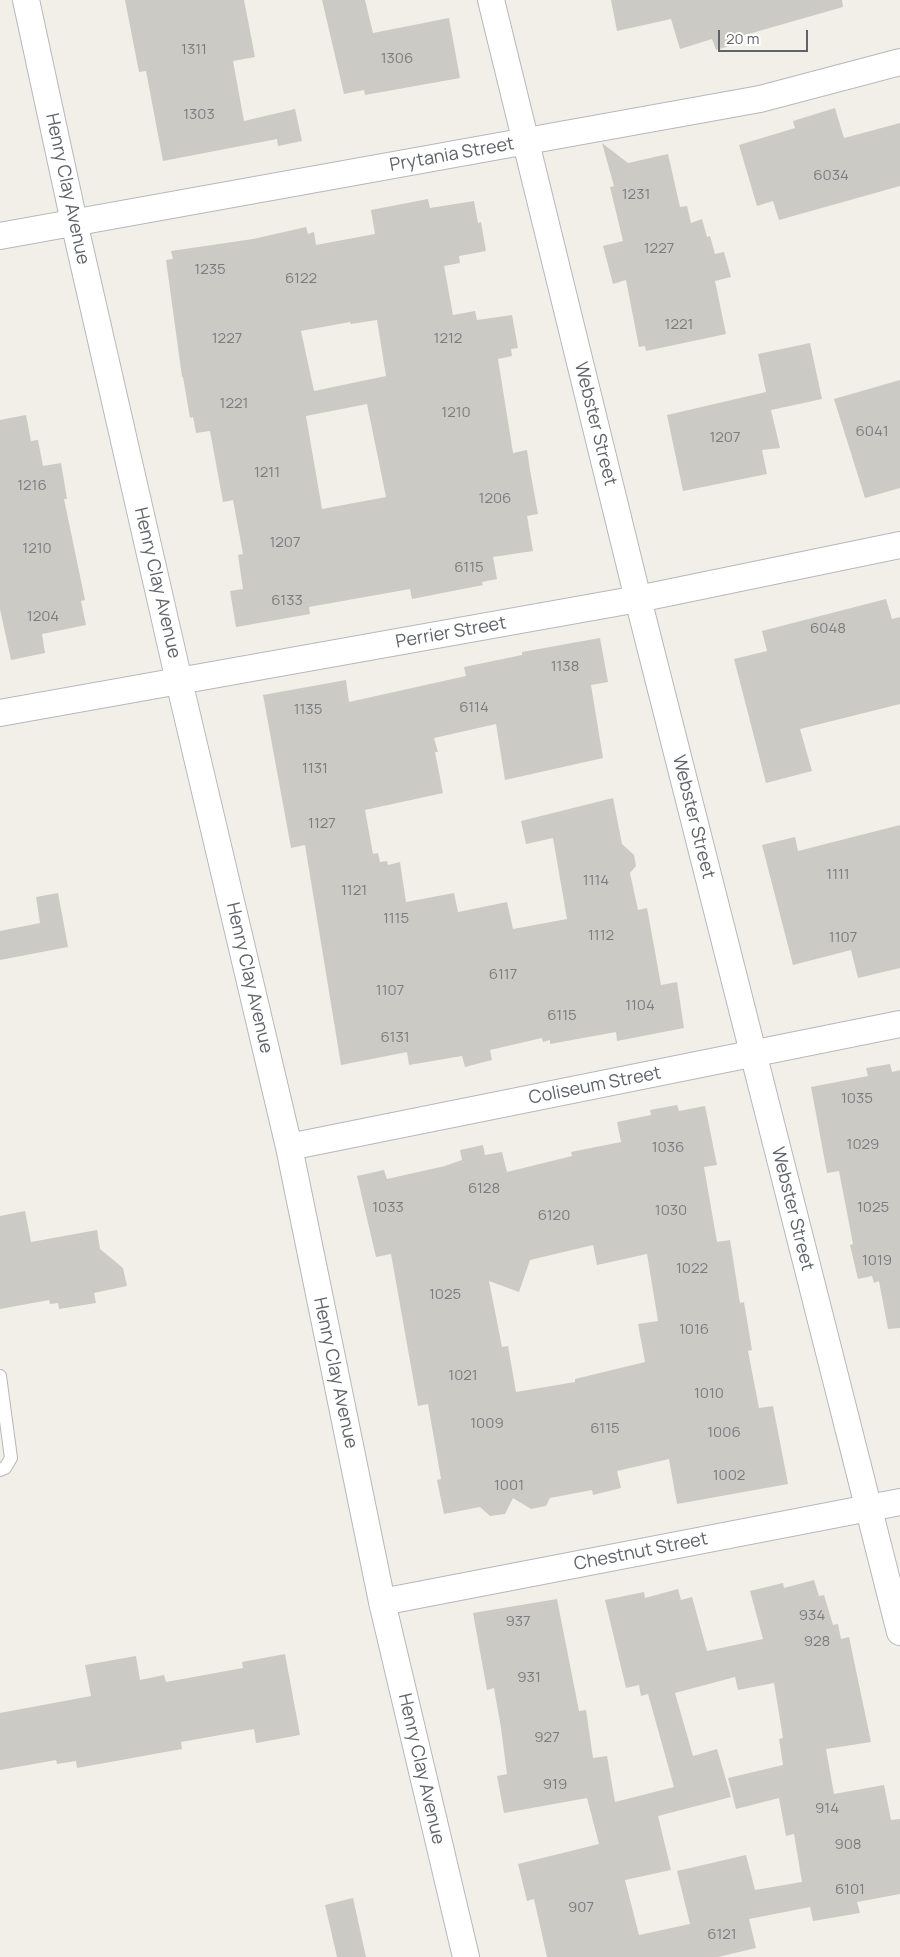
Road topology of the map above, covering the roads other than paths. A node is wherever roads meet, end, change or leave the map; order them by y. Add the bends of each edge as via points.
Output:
1 (26, 0) edge
2 (491, 0) edge
3 (900, 62) edge
4 (526, 142) junction
5 (74, 222) junction
6 (0, 236) edge
7 (900, 545) edge
8 (638, 599) junction
9 (179, 682) junction
10 (0, 712) edge
11 (900, 1024) edge
12 (753, 1054) junction
13 (289, 1147) junction
14 (0, 1376) edge
15 (0, 1470) edge
16 (900, 1502) edge
17 (867, 1509) junction
18 (382, 1602) junction
19 (900, 1632) edge
20 (466, 1957) edge

1 - 5 street, Henry Clay Avenue
2 - 4 street, Webster Street
3 - 4 street, Prytania Street via 760,99
4 - 5 street, Prytania Street
4 - 8 street, Webster Street
5 - 6 street, Prytania Street
5 - 9 street, Henry Clay Avenue
7 - 8 street, Perrier Street
8 - 9 street, Perrier Street
8 - 12 street, Webster Street
9 - 10 street, Perrier Street
9 - 13 street, Henry Clay Avenue
11 - 12 street, Coliseum Street
12 - 13 street, Coliseum Street
12 - 17 street, Webster Street
13 - 18 street, Henry Clay Avenue
14 - 15 lane via 11,1458
16 - 17 street, Chestnut Street
17 - 18 street, Chestnut Street
17 - 19 street, Webster Street
18 - 20 street, Henry Clay Avenue

